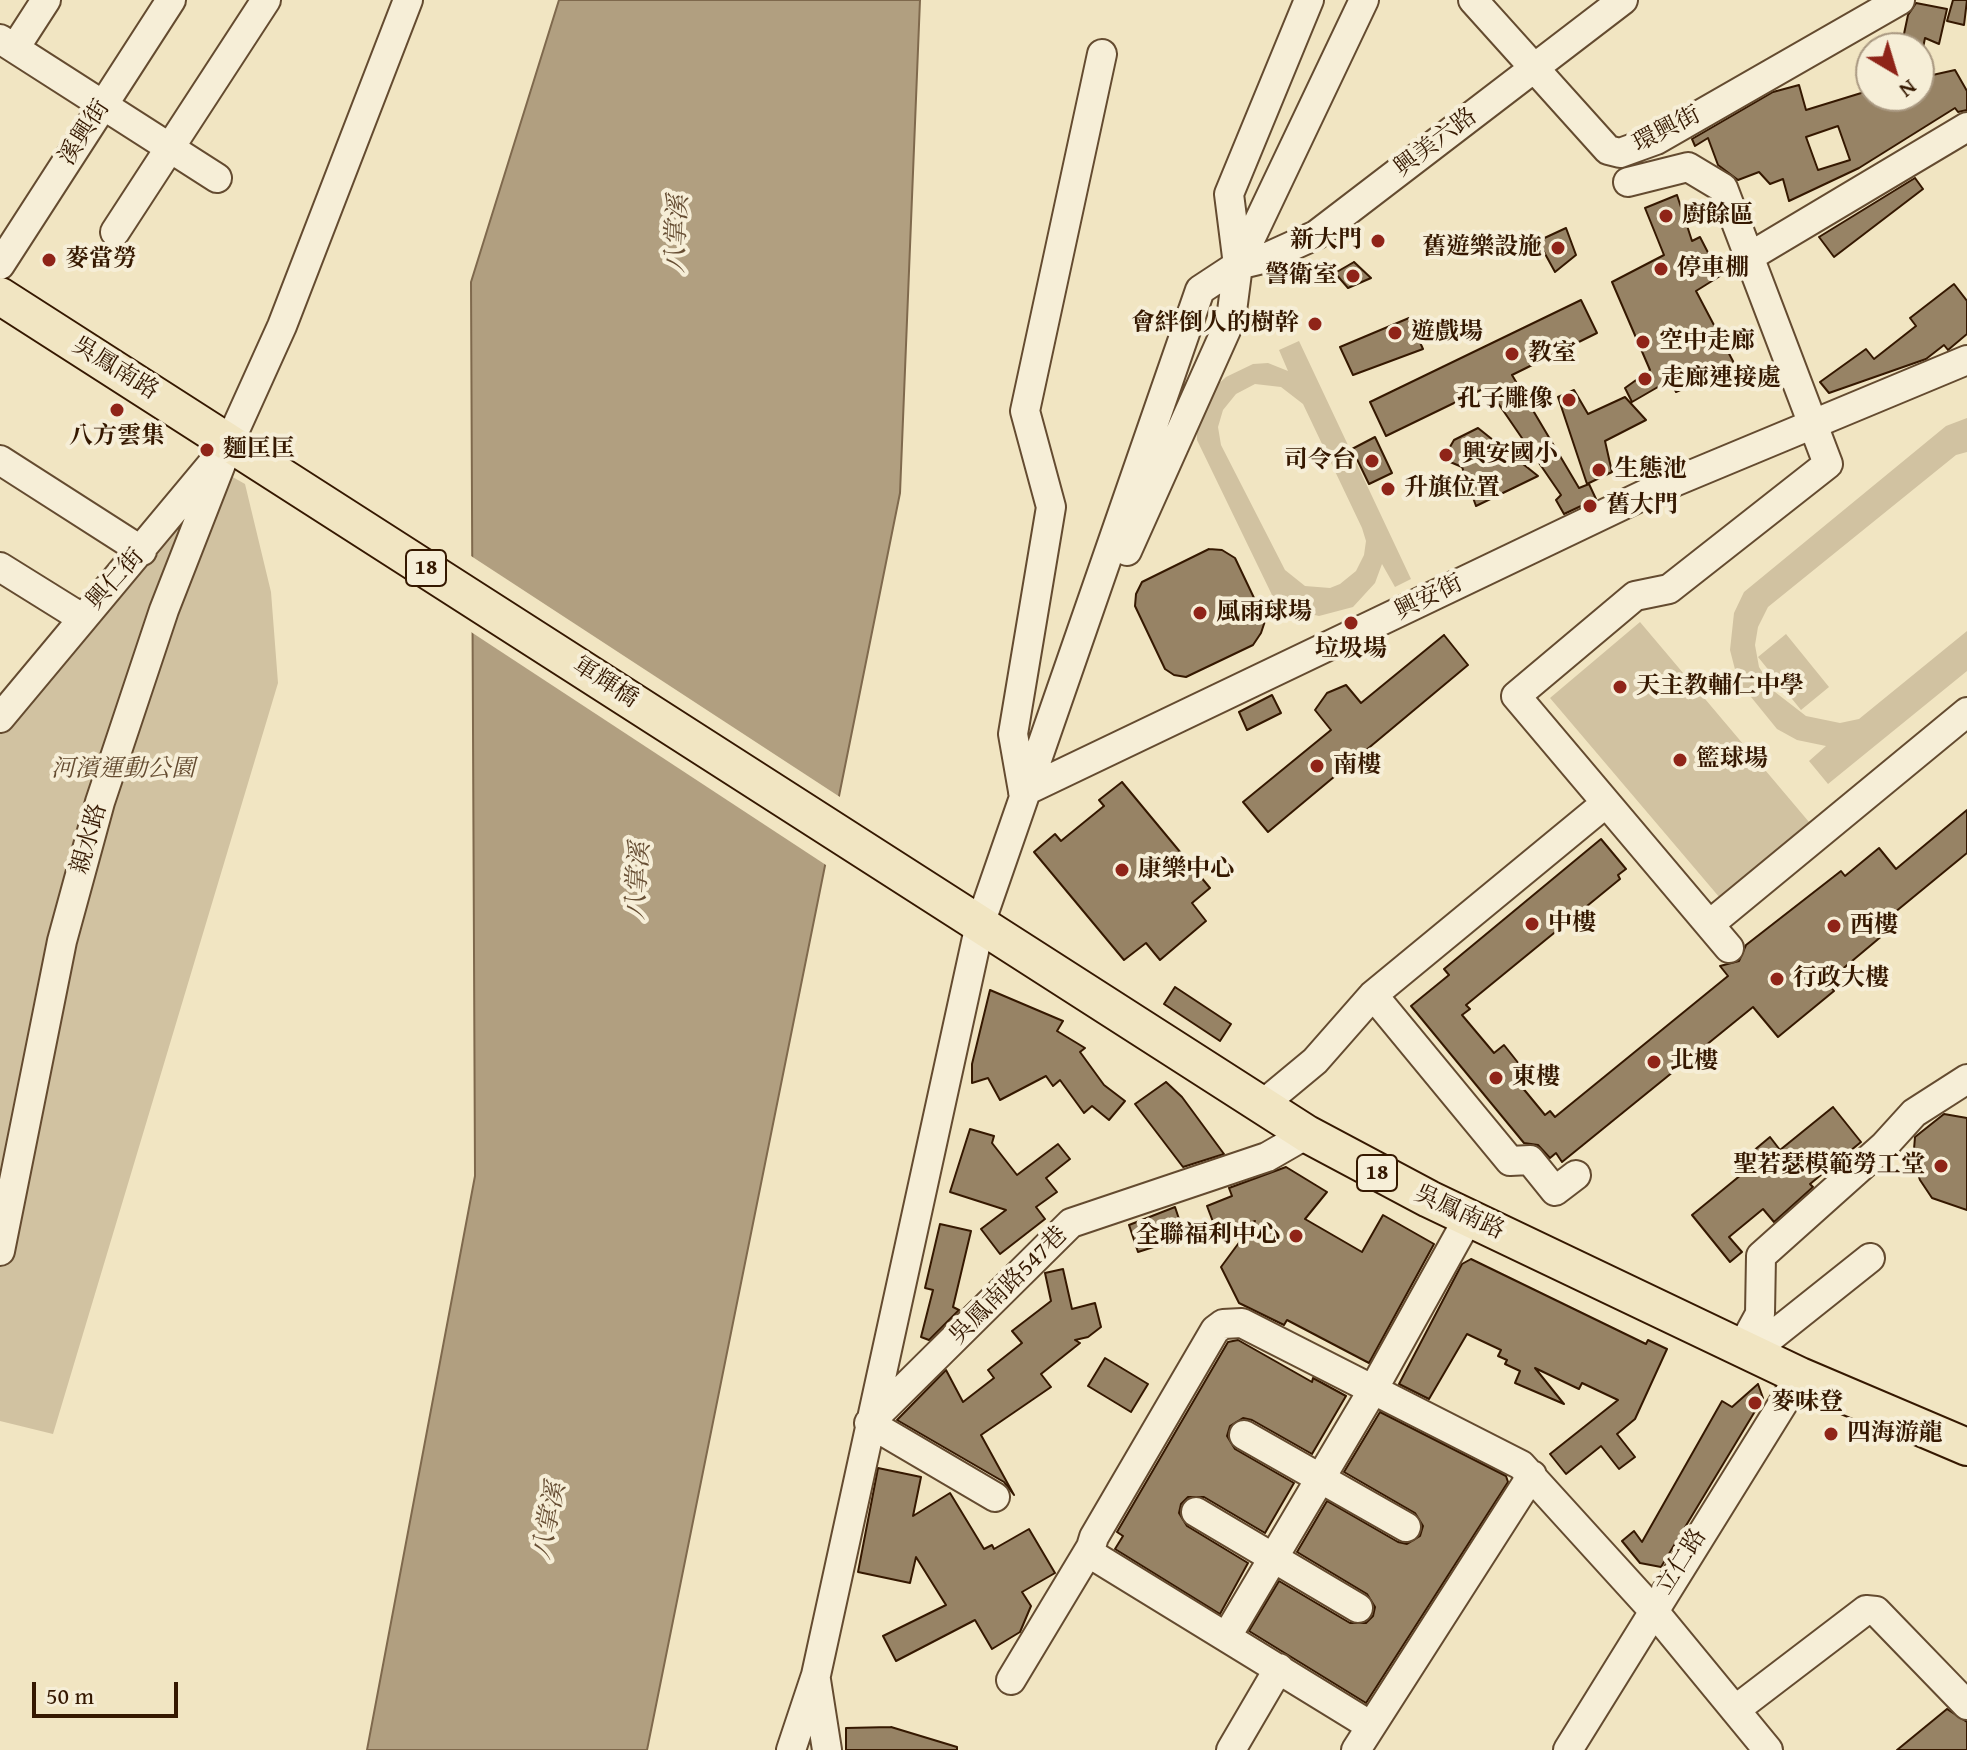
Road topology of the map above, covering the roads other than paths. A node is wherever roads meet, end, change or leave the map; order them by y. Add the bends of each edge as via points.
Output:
1 (46, 0) edge
2 (171, 0) edge
3 (266, 0) edge
4 (408, 0) edge
5 (1309, 0) edge
6 (1364, 0) edge
7 (1473, 0) edge
8 (1623, 0) edge
9 (1900, 0) edge
10 (8, 43) edge
11 (1102, 54) dead end
12 (1533, 70) junction
13 (104, 103) junction
14 (1967, 127) edge
15 (170, 147) junction
16 (217, 178) dead end
17 (1628, 182) dead end
18 (115, 232) dead end
19 (1749, 257) junction
20 (0, 265) edge
21 (1238, 265) junction
22 (0, 296) edge
23 (1967, 360) edge
24 (1814, 424) junction
25 (230, 441) junction
26 (0, 460) edge
27 (142, 551) junction
28 (0, 567) edge
29 (82, 618) junction
30 (6, 700) edge
31 (1967, 712) edge
32 (1051, 719) junction
33 (1023, 792) junction
34 (1606, 803) junction
35 (980, 924) junction
36 (1710, 924) junction
37 (1729, 948) dead end
38 (1373, 995) junction
39 (1967, 1079) edge
40 (1262, 1105) junction
41 (1307, 1134) junction
42 (1576, 1175) dead end
43 (1469, 1217) junction
44 (0, 1251) edge
45 (1870, 1258) dead end
46 (1747, 1349) junction
47 (1800, 1376) junction
48 (1374, 1388) junction
49 (869, 1423) junction
50 (1244, 1435) dead end
51 (1967, 1447) edge
52 (1532, 1475) junction
53 (1321, 1478) junction
54 (995, 1497) dead end
55 (1196, 1512) dead end
56 (1406, 1527) dead end
57 (1091, 1547) junction
58 (1274, 1556) junction
59 (1358, 1608) dead end
60 (1652, 1609) junction
61 (1227, 1636) junction
62 (1279, 1668) junction
63 (816, 1675) junction
64 (1011, 1680) dead end
65 (1967, 1705) edge
66 (1735, 1710) junction
67 (1364, 1738) edge
68 (1762, 1748) edge
69 (791, 1750) edge
70 (827, 1750) edge
71 (1231, 1750) edge
72 (1568, 1750) edge

1 - 10 street
2 - 13 street, 溪興街
3 - 15 street
4 - 25 street via 282,326
5 - 21 street via 1229,194
6 - 21 street
7 - 12 street, 環興街
8 - 12 street, 興美六路
9 - 12 street, 環興街 via 1656,140 1620,153 1608,150
10 - 13 street
11 - 33 street via 1025,411 1051,507 1013,734
12 - 21 street, 興美六路 via 1316,235
13 - 15 street
13 - 20 street, 溪興街
14 - 19 street
15 - 16 street
15 - 18 street
17 - 19 street via 1688,167 1723,188
19 - 24 street
21 - 32 street via 1231,319
21 - 32 street, 興美六路 via 1200,290
22 - 25 main road, 吳鳳南路 / 18
23 - 24 street, 興安街
24 - 33 street, 興安街 via 1650,492
24 - 34 street via 1828,464 1669,589 1635,596 1516,696
25 - 27 street, 興仁街
25 - 35 main road, 軍輝橋 / 18
25 - 44 street, 親水路 via 164,610 100,802 62,941
26 - 27 street
27 - 29 street, 興仁街
28 - 29 street
29 - 30 street, 興仁街
31 - 36 street
32 - 33 street
33 - 35 street
34 - 36 street
34 - 38 street
35 - 40 main road, 吳鳳南路 / 18
35 - 49 street
36 - 37 street
38 - 40 street via 1315,1061
38 - 42 street via 1510,1161 1530,1160 1555,1191
39 - 46 street via 1914,1113 1761,1256 1760,1314
40 - 41 main road, 吳鳳南路 / 18
41 - 43 main road, 吳鳳南路 / 18
41 - 49 street, 吳鳳南路547巷 via 1267,1157 1071,1223
43 - 46 main road, 吳鳳南路 / 18
43 - 48 street
45 - 46 street
46 - 47 main road, 吳鳳南路 / 18
47 - 51 main road, 吳鳳南路 / 18
47 - 60 street, 立仁路
48 - 52 street
48 - 53 street
48 - 57 street via 1242,1323 1223,1324
49 - 54 street
49 - 63 street
50 - 53 street
52 - 60 street
52 - 67 street
53 - 56 street
53 - 58 street
55 - 58 street
57 - 61 street via 1102,1563
57 - 64 street
58 - 59 street
58 - 61 street
60 - 66 street
60 - 72 street, 立仁路
61 - 62 street
62 - 67 street
62 - 71 street
63 - 69 street
63 - 70 street
65 - 66 street via 1876,1611 1866,1610
66 - 68 street

